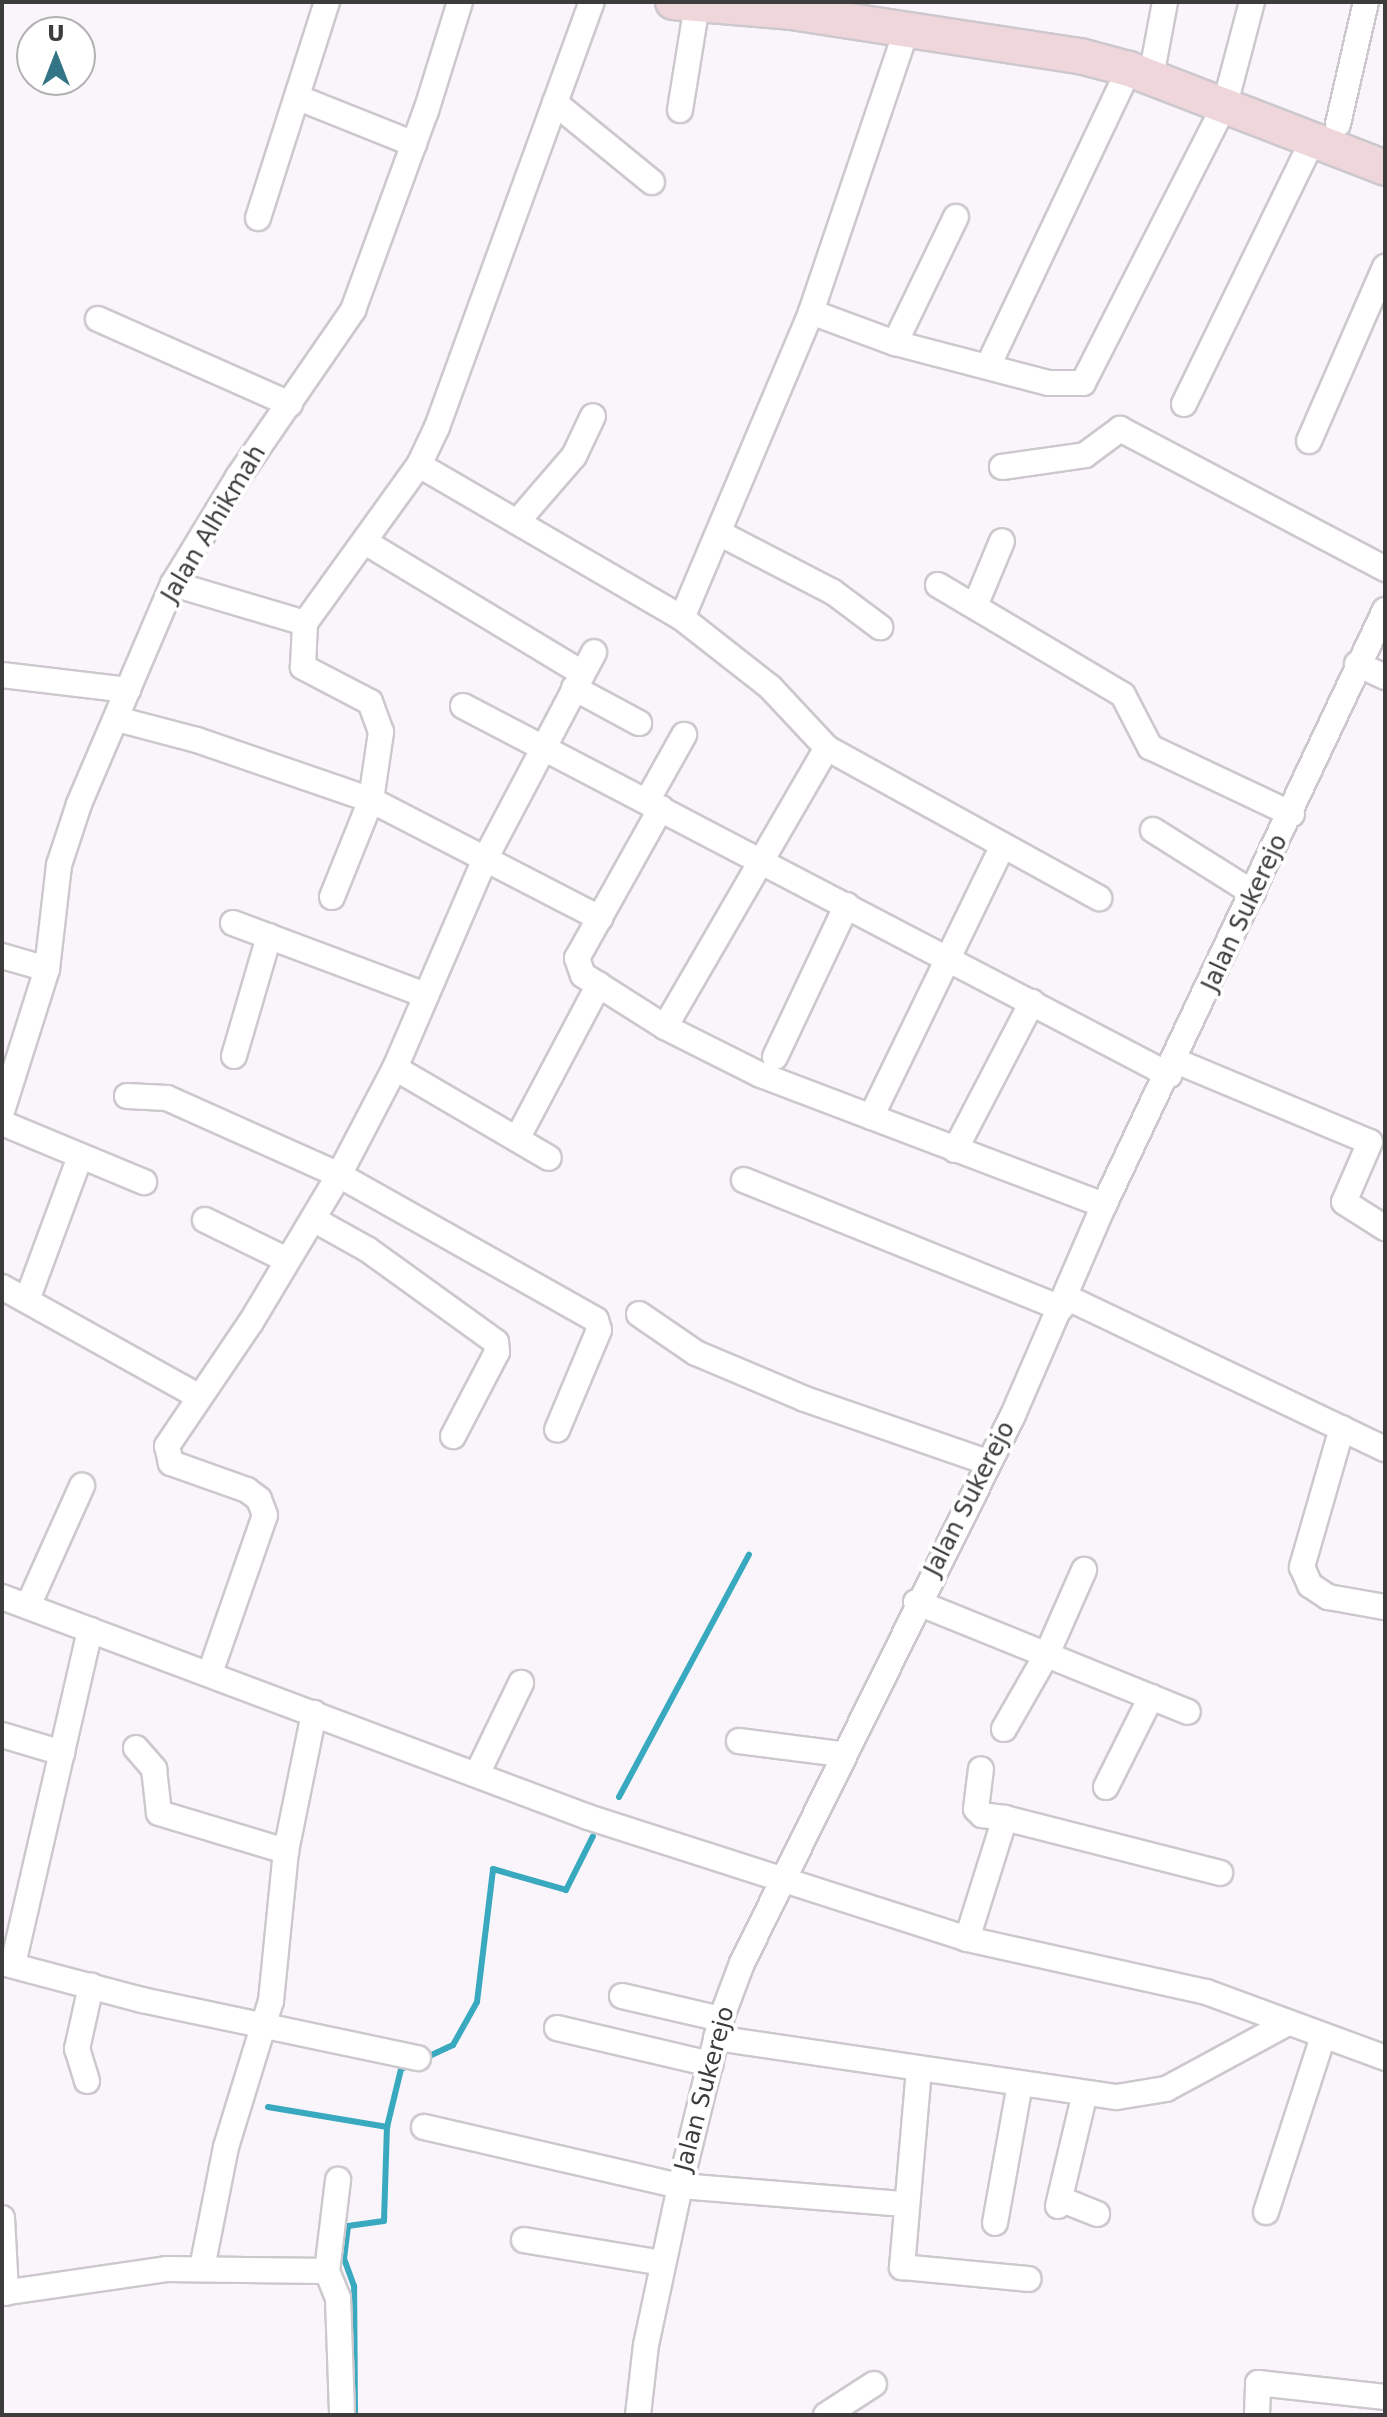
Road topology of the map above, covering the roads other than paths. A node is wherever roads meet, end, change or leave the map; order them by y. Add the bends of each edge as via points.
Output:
1 (327, 2) edge
2 (460, 2) edge
3 (592, 2) edge
4 (1165, 2) edge
5 (1252, 2) edge
6 (1366, 2) edge
7 (685, 3) edge
8 (792, 7) edge
9 (907, 28) junction
10 (1140, 73) junction
11 (299, 98) junction
12 (555, 103) junction
13 (1225, 104) junction
14 (680, 110) dead end
15 (1325, 133) junction
16 (414, 144) junction
17 (1385, 168) edge
18 (652, 182) dead end
19 (956, 217) dead end
20 (258, 218) dead end
21 (1385, 267) edge
22 (811, 312) junction
23 (98, 319) dead end
24 (895, 343) junction
25 (988, 366) junction
26 (290, 404) junction
27 (1184, 404) dead end
28 (593, 416) dead end
29 (1309, 441) dead end
30 (419, 465) junction
31 (1002, 467) dead end
32 (517, 522) junction
33 (721, 534) junction
34 (1002, 541) dead end
35 (365, 542) junction
36 (1385, 569) edge
37 (173, 584) junction
38 (938, 585) dead end
39 (975, 606) junction
40 (1385, 610) edge
41 (682, 618) junction
42 (305, 623) junction
43 (880, 627) dead end
44 (1357, 664) junction
45 (584, 671) junction
46 (2, 675) edge
47 (1385, 677) edge
48 (128, 690) junction
49 (463, 706) dead end
50 (117, 719) junction
51 (639, 723) dead end
52 (684, 735) dead end
53 (544, 747) junction
54 (827, 748) junction
55 (371, 800) junction
56 (654, 805) junction
57 (1292, 814) junction
58 (1153, 830) dead end
59 (1002, 847) junction
60 (760, 860) junction
61 (484, 861) junction
62 (1253, 893) junction
63 (332, 897) dead end
64 (1099, 898) dead end
65 (847, 905) junction
66 (600, 918) junction
67 (233, 923) dead end
68 (269, 936) junction
69 (2, 956) edge
70 (947, 957) junction
71 (47, 969) junction
72 (599, 984) junction
73 (426, 995) junction
74 (1032, 1002) junction
75 (665, 1027) junction
76 (234, 1056) dead end
77 (775, 1057) dead end
78 (395, 1068) junction
79 (1173, 1068) junction
80 (127, 1096) dead end
81 (2, 1111) edge
82 (871, 1117) junction
83 (2, 1123) edge
84 (517, 1139) junction
85 (955, 1150) junction
86 (80, 1157) junction
87 (549, 1158) dead end
88 (339, 1175) junction
89 (744, 1180) dead end
90 (144, 1182) dead end
91 (1104, 1205) junction
92 (313, 1219) junction
93 (205, 1220) dead end
94 (1385, 1228) edge
95 (287, 1260) junction
96 (2, 1287) edge
97 (27, 1300) junction
98 (1063, 1302) junction
99 (639, 1314) dead end
100 (198, 1396) junction
101 (1342, 1428) junction
102 (557, 1430) dead end
103 (453, 1436) dead end
104 (1385, 1449) edge
105 (987, 1462) junction
106 (82, 1486) dead end
107 (1084, 1570) dead end
108 (2, 1597) edge
109 (916, 1602) junction
110 (28, 1606) junction
111 (1385, 1607) edge
112 (90, 1630) junction
113 (1047, 1654) junction
114 (210, 1673) junction
115 (521, 1683) dead end
116 (1151, 1697) junction
117 (1188, 1712) dead end
118 (314, 1713) junction
119 (1004, 1729) dead end
120 (2, 1735) edge
121 (739, 1741) dead end
122 (136, 1748) dead end
123 (62, 1753) junction
124 (841, 1754) junction
125 (981, 1769) dead end
126 (478, 1772) junction
127 (1106, 1787) dead end
128 (1005, 1818) junction
129 (286, 1851) junction
130 (1220, 1873) dead end
131 (781, 1880) junction
132 (967, 1939) junction
133 (7, 1963) edge
134 (91, 1986) junction
135 (622, 1996) dead end
136 (1286, 2024) junction
137 (264, 2026) junction
138 (557, 2028) dead end
139 (719, 2028) junction
140 (1323, 2037) junction
141 (418, 2058) dead end
142 (1385, 2058) edge
143 (711, 2064) junction
144 (919, 2069) junction
145 (87, 2081) dead end
146 (1020, 2084) junction
147 (1085, 2093) junction
148 (424, 2127) dead end
149 (338, 2180) dead end
150 (680, 2186) junction
151 (905, 2204) junction
152 (1266, 2212) dead end
153 (1097, 2214) dead end
154 (2, 2218) edge
155 (995, 2223) dead end
156 (524, 2240) dead end
157 (663, 2263) junction
158 (202, 2268) junction
159 (327, 2271) junction
160 (1028, 2279) dead end
161 (4, 2293) edge
162 (874, 2384) dead end
163 (1385, 2397) edge
164 (342, 2415) edge
165 (638, 2415) edge
166 (826, 2415) edge
167 (1257, 2415) edge

1 - 11 street
2 - 16 street, Jalan Alhikmah
3 - 12 street
4 - 10 street
5 - 13 street
6 - 15 street
7 - 8 street
7 - 14 street
8 - 9 street
9 - 10 street via 1043,48
9 - 22 street
10 - 13 street
10 - 25 street
11 - 16 street
11 - 20 street
12 - 18 street
12 - 30 street
13 - 15 street
13 - 25 street via 1083,383 1063,386
15 - 17 street
15 - 27 street
16 - 26 street, Jalan Alhikmah via 353,310
19 - 24 street
21 - 29 street
22 - 24 street
22 - 33 street
23 - 26 street
24 - 25 street
26 - 37 street, Jalan Alhikmah
28 - 32 street via 574,456
30 - 32 street
30 - 35 street
31 - 36 street via 1085,455 1120,429
32 - 41 street
33 - 41 street
33 - 43 street via 833,592
34 - 39 street
35 - 42 street
35 - 45 street
37 - 42 street
37 - 48 street, Jalan Alhikmah
38 - 39 street
39 - 57 street via 1123,695 1150,747
40 - 44 street, Jalan Sukerejo
41 - 54 street via 770,687
42 - 55 street via 303,667 360,695 380,720 381,757
44 - 47 street
44 - 57 street, Jalan Sukerejo
45 - 51 street
45 - 53 street
46 - 48 street
48 - 50 street, Jalan Alhikmah
49 - 53 street
50 - 55 street via 197,740
50 - 71 street, Jalan Alhikmah via 59,865
52 - 56 street
53 - 56 street
53 - 61 street
54 - 59 street
54 - 60 street
55 - 61 street
55 - 63 street
56 - 60 street
56 - 66 street
57 - 62 street, Jalan Sukerejo
58 - 62 street
59 - 64 street
59 - 70 street
60 - 65 street
60 - 75 street
61 - 66 street
61 - 73 street
62 - 79 street, Jalan Sukerejo
65 - 70 street
65 - 77 street
66 - 72 street via 576,963 579,972
67 - 68 street
68 - 73 street
68 - 76 street
69 - 71 street
70 - 74 street
70 - 82 street
71 - 81 street, Jalan Alhikmah
72 - 75 street
72 - 84 street
73 - 78 street
74 - 79 street
74 - 85 street
75 - 82 street via 761,1075
78 - 84 street
78 - 88 street
79 - 91 street, Jalan Sukerejo
79 - 94 street via 1370,1142 1344,1202
80 - 88 street via 167,1098
82 - 85 street
83 - 86 street
84 - 87 street
85 - 91 street
86 - 90 street
86 - 97 street
88 - 92 street
88 - 102 street via 598,1322
89 - 98 street
91 - 98 street, Jalan Sukerejo
92 - 95 street
92 - 103 street via 367,1249 496,1342 497,1352
93 - 95 street
95 - 100 street
96 - 97 street
97 - 100 street
98 - 101 street
98 - 105 street, Jalan Sukerejo
99 - 105 street via 696,1353 805,1399
100 - 114 street via 167,1446 168,1460 247,1490 259,1499 266,1520
101 - 104 street
101 - 111 street via 1302,1567 1310,1585 1328,1597
105 - 109 street, Jalan Sukerejo
106 - 110 street
107 - 113 street
108 - 110 street
109 - 113 street
109 - 124 street, Jalan Sukerejo
110 - 112 street
112 - 114 street
112 - 123 street
113 - 116 street
113 - 119 street
114 - 118 street
115 - 126 street
116 - 117 street
116 - 127 street
118 - 126 street
118 - 129 street
120 - 123 street
121 - 124 street
122 - 129 street via 154,1769 159,1813
123 - 133 street
124 - 131 street, Jalan Sukerejo
125 - 128 street via 976,1809
126 - 131 street via 588,1817
128 - 130 street
128 - 132 street
129 - 137 street via 275,1977
131 - 132 street
131 - 139 street, Jalan Sukerejo
132 - 136 street via 1168,1981
133 - 134 street
134 - 137 street
134 - 145 street via 77,2049
135 - 139 street
136 - 140 street
136 - 147 street via 1155,2093
137 - 141 street
137 - 158 street via 226,2147
138 - 143 street
139 - 143 street, Jalan Sukerejo
139 - 144 street
140 - 142 street
140 - 152 street
143 - 150 street, Jalan Sukerejo
144 - 146 street
144 - 151 street
146 - 147 street
146 - 155 street
147 - 153 street via 1059,2202
148 - 150 street
149 - 159 street
150 - 151 street
150 - 157 street, Jalan Sukerejo
151 - 160 street via 904,2269
154 - 161 street
156 - 157 street
157 - 165 street, Jalan Sukerejo
158 - 159 street
158 - 161 street via 128,2273
159 - 164 street via 338,2298
162 - 166 street
163 - 167 street via 1258,2383

